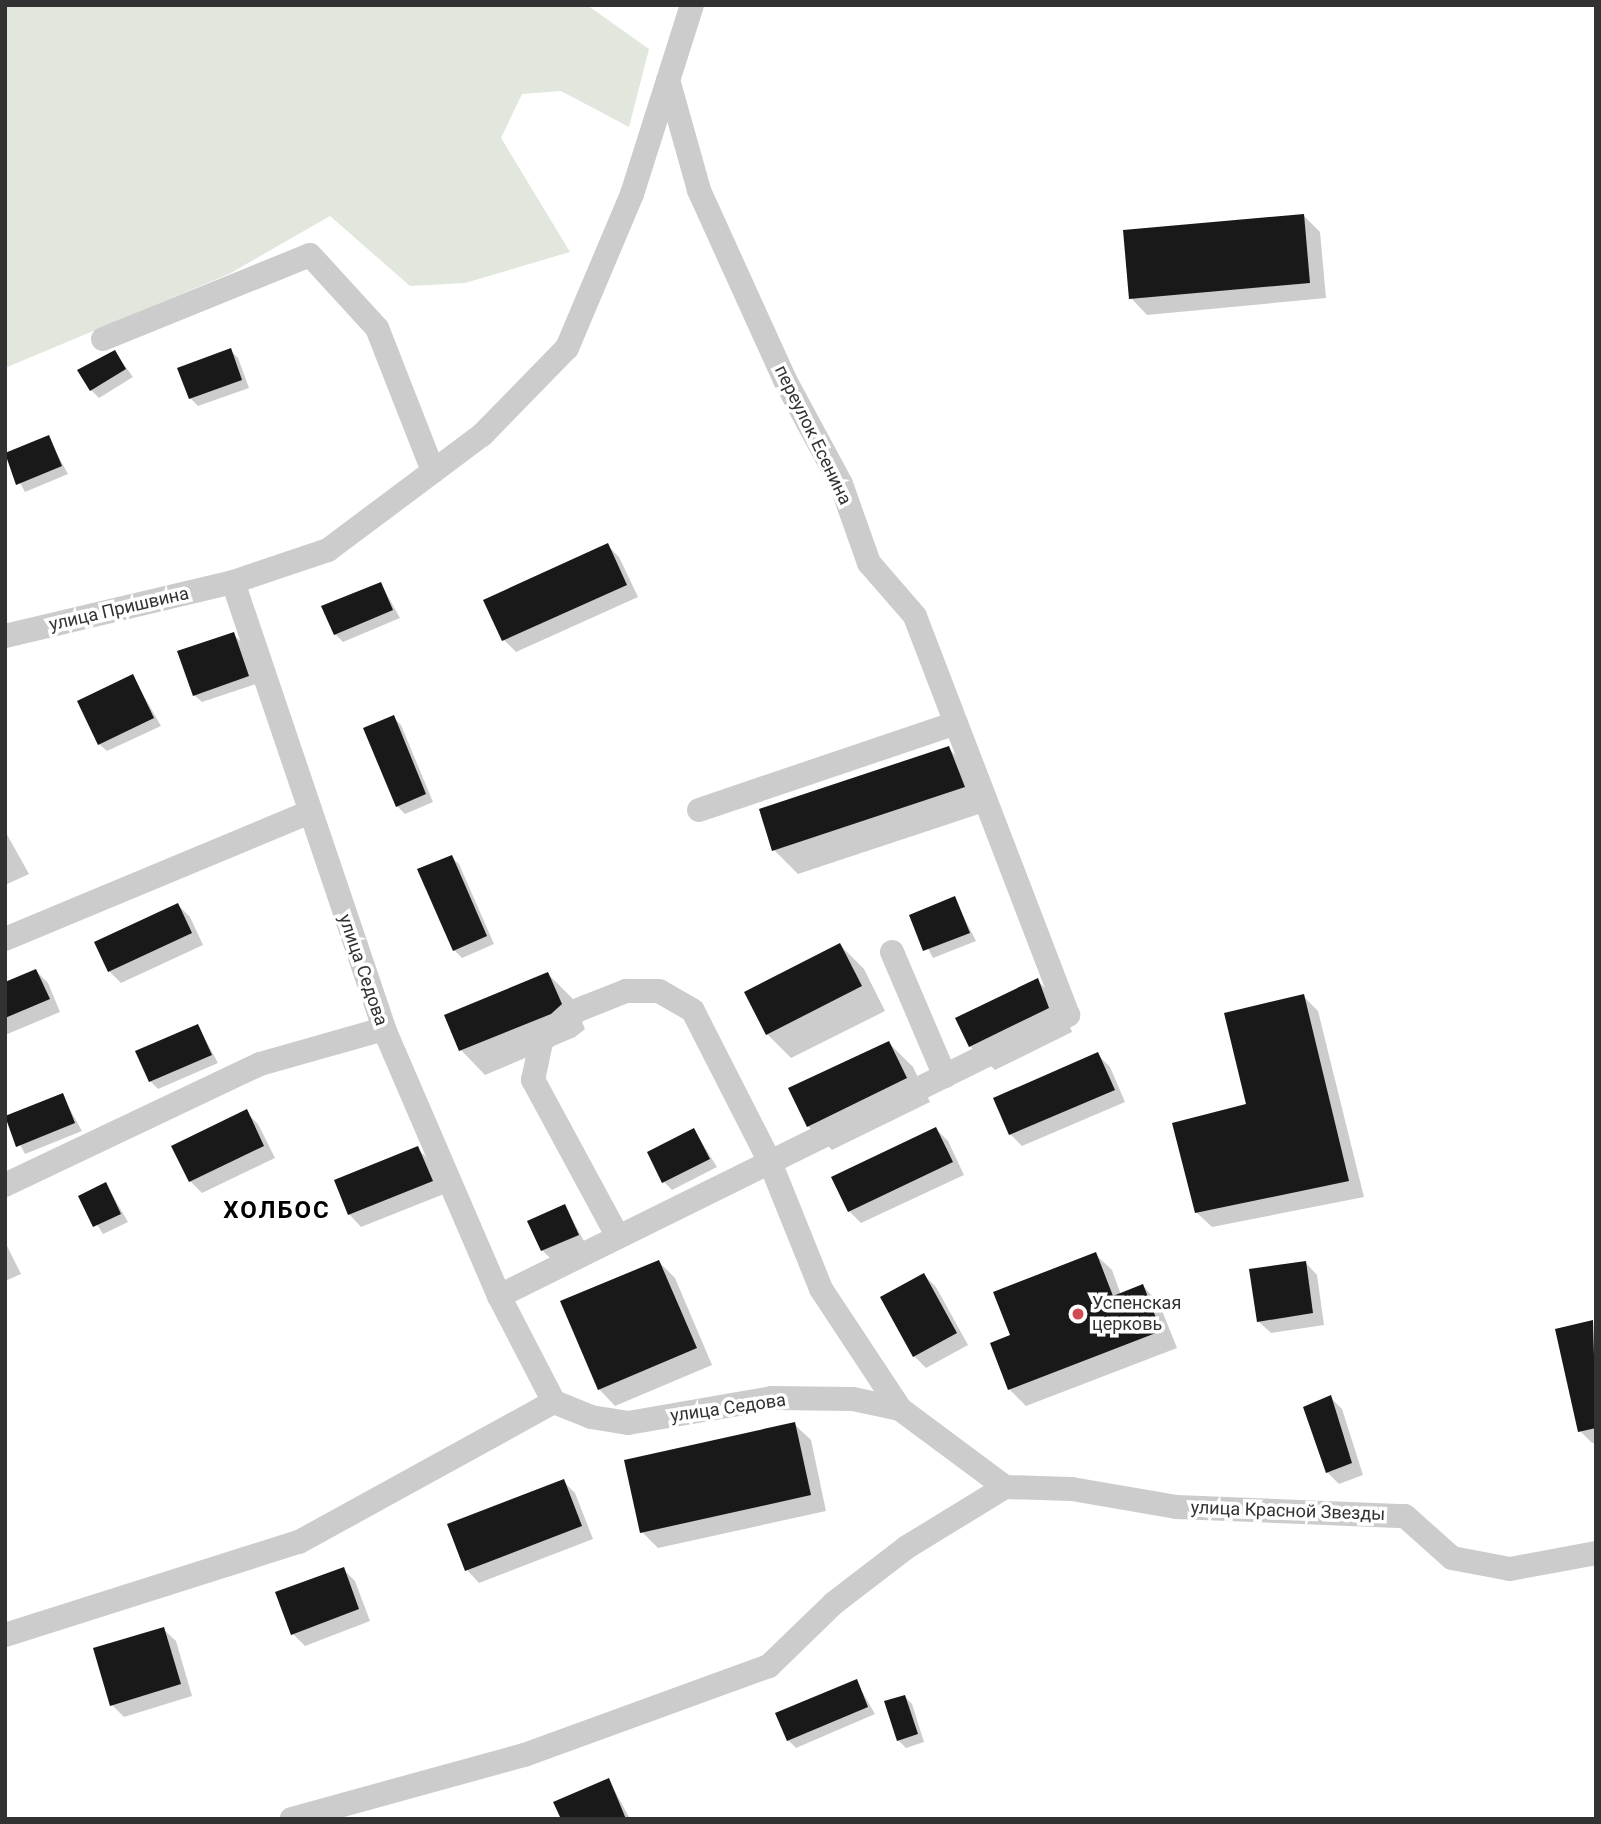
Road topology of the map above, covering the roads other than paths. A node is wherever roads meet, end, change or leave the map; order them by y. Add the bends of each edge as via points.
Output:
1 (692, 5) edge
2 (668, 80) junction
3 (103, 339) dead end
4 (433, 471) junction
5 (233, 582) junction
6 (5, 636) edge
7 (956, 723) junction
8 (699, 810) dead end
9 (308, 813) junction
10 (5, 939) edge
11 (892, 952) dead end
12 (384, 1029) junction
13 (945, 1076) junction
14 (770, 1162) junction
15 (5, 1185) edge
16 (618, 1237) junction
17 (499, 1296) junction
18 (554, 1402) junction
19 (900, 1409) junction
20 (1005, 1487) junction
21 (1596, 1553) edge
22 (5, 1635) edge
23 (292, 1819) edge

1 - 2 street, улица Пришвина
2 - 4 street, улица Пришвина via 632,194 567,348 482,435
2 - 7 street, переулок Есенина via 699,190 785,380 841,484 869,563 915,616
3 - 4 street via 310,255 377,328
4 - 5 street, улица Пришвина via 328,550
5 - 6 street, улица Пришвина
5 - 9 street, улица Седова
7 - 8 street
7 - 13 street, переулок Есенина via 1068,1015
9 - 10 street
9 - 12 street, улица Седова
11 - 13 street
12 - 15 street via 260,1065
12 - 17 street, улица Седова
13 - 14 street
14 - 16 street
14 - 16 street via 693,1012 659,991 626,991 579,1010 541,1041 533,1080
14 - 19 street via 821,1289
16 - 17 street
17 - 18 street, улица Седова
18 - 19 street, улица Седова via 590,1417 628,1423 772,1398 853,1399
18 - 22 street via 299,1542
19 - 20 street, улица Седова
20 - 21 street, улица Красной Звезды via 1072,1489 1176,1507 1405,1516 1452,1558 1510,1569
20 - 23 street via 907,1548 834,1603 769,1666 524,1755

